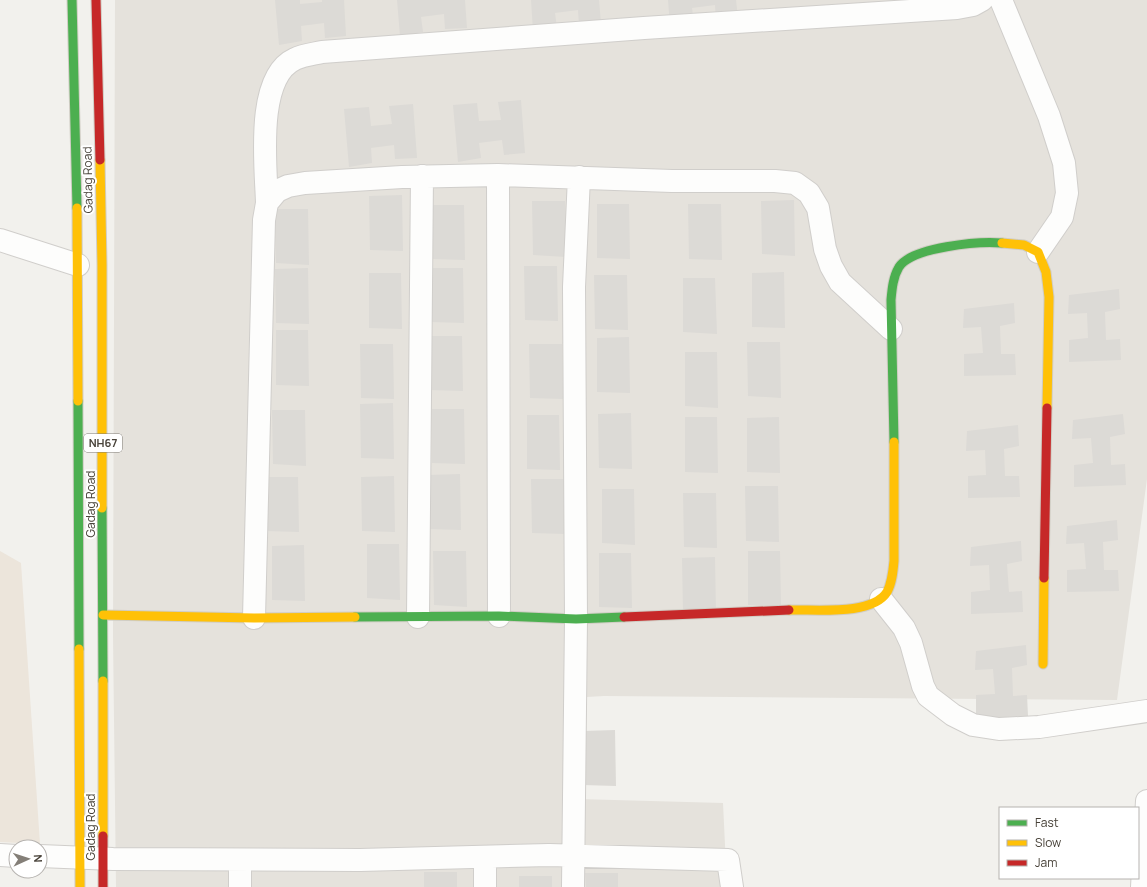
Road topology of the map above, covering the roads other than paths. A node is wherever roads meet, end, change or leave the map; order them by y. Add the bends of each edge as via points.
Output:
1 (72, 0) edge
2 (96, 0) edge
3 (982, 0) edge
4 (1001, 0) edge
5 (498, 175) junction
6 (422, 176) junction
7 (579, 177) junction
8 (267, 203) junction
9 (0, 240) edge
10 (1038, 252) junction
11 (78, 265) junction
12 (891, 329) junction
13 (881, 599) junction
14 (103, 615) junction
15 (499, 616) junction
16 (418, 617) junction
17 (254, 618) junction
18 (576, 619) junction
19 (1042, 664) dead end
20 (1147, 711) edge
21 (1147, 801) edge
22 (48, 856) edge
23 (573, 856) junction
24 (485, 857) junction
25 (79, 858) junction
26 (103, 858) junction
27 (240, 860) junction
28 (80, 887) edge
29 (103, 887) edge
30 (240, 887) edge
31 (485, 887) edge
32 (573, 887) edge
33 (732, 887) edge
34 (1142, 887) edge

1 - 11 main road, Gadag Road / NH67
2 - 14 main road, Gadag Road / NH67 via 102,265
3 - 8 street via 973,5 957,8 322,52 294,59 283,68 271,91 264,124
4 - 10 street via 1049,116 1064,163 1068,193 1062,217
5 - 6 street
5 - 7 street
5 - 15 street
6 - 8 street via 305,183 277,191
6 - 16 street
7 - 12 street via 795,183 809,193 818,208 825,249 840,282
7 - 18 street via 574,333
8 - 17 street via 264,220
9 - 11 street
10 - 12 main road via 1024,246 986,242 922,252 909,257 899,267 893,281
10 - 19 main road via 1046,272 1049,297
11 - 25 main road, Gadag Road / NH67
12 - 13 main road via 895,448 894,560 889,588
13 - 18 main road via 860,608
13 - 20 street via 904,628 911,642 928,696 953,715 973,725 999,729 1039,726
14 - 17 main road
14 - 26 main road, Gadag Road / NH67
15 - 16 main road
15 - 18 main road
16 - 17 main road
18 - 23 street
21 - 34 street
22 - 25 street
23 - 24 street
23 - 32 street
23 - 33 street via 728,860
24 - 27 street
24 - 31 street
25 - 26 street
25 - 28 main road, Gadag Road / NH67
26 - 27 street
26 - 29 main road, Gadag Road / NH67
27 - 30 street

